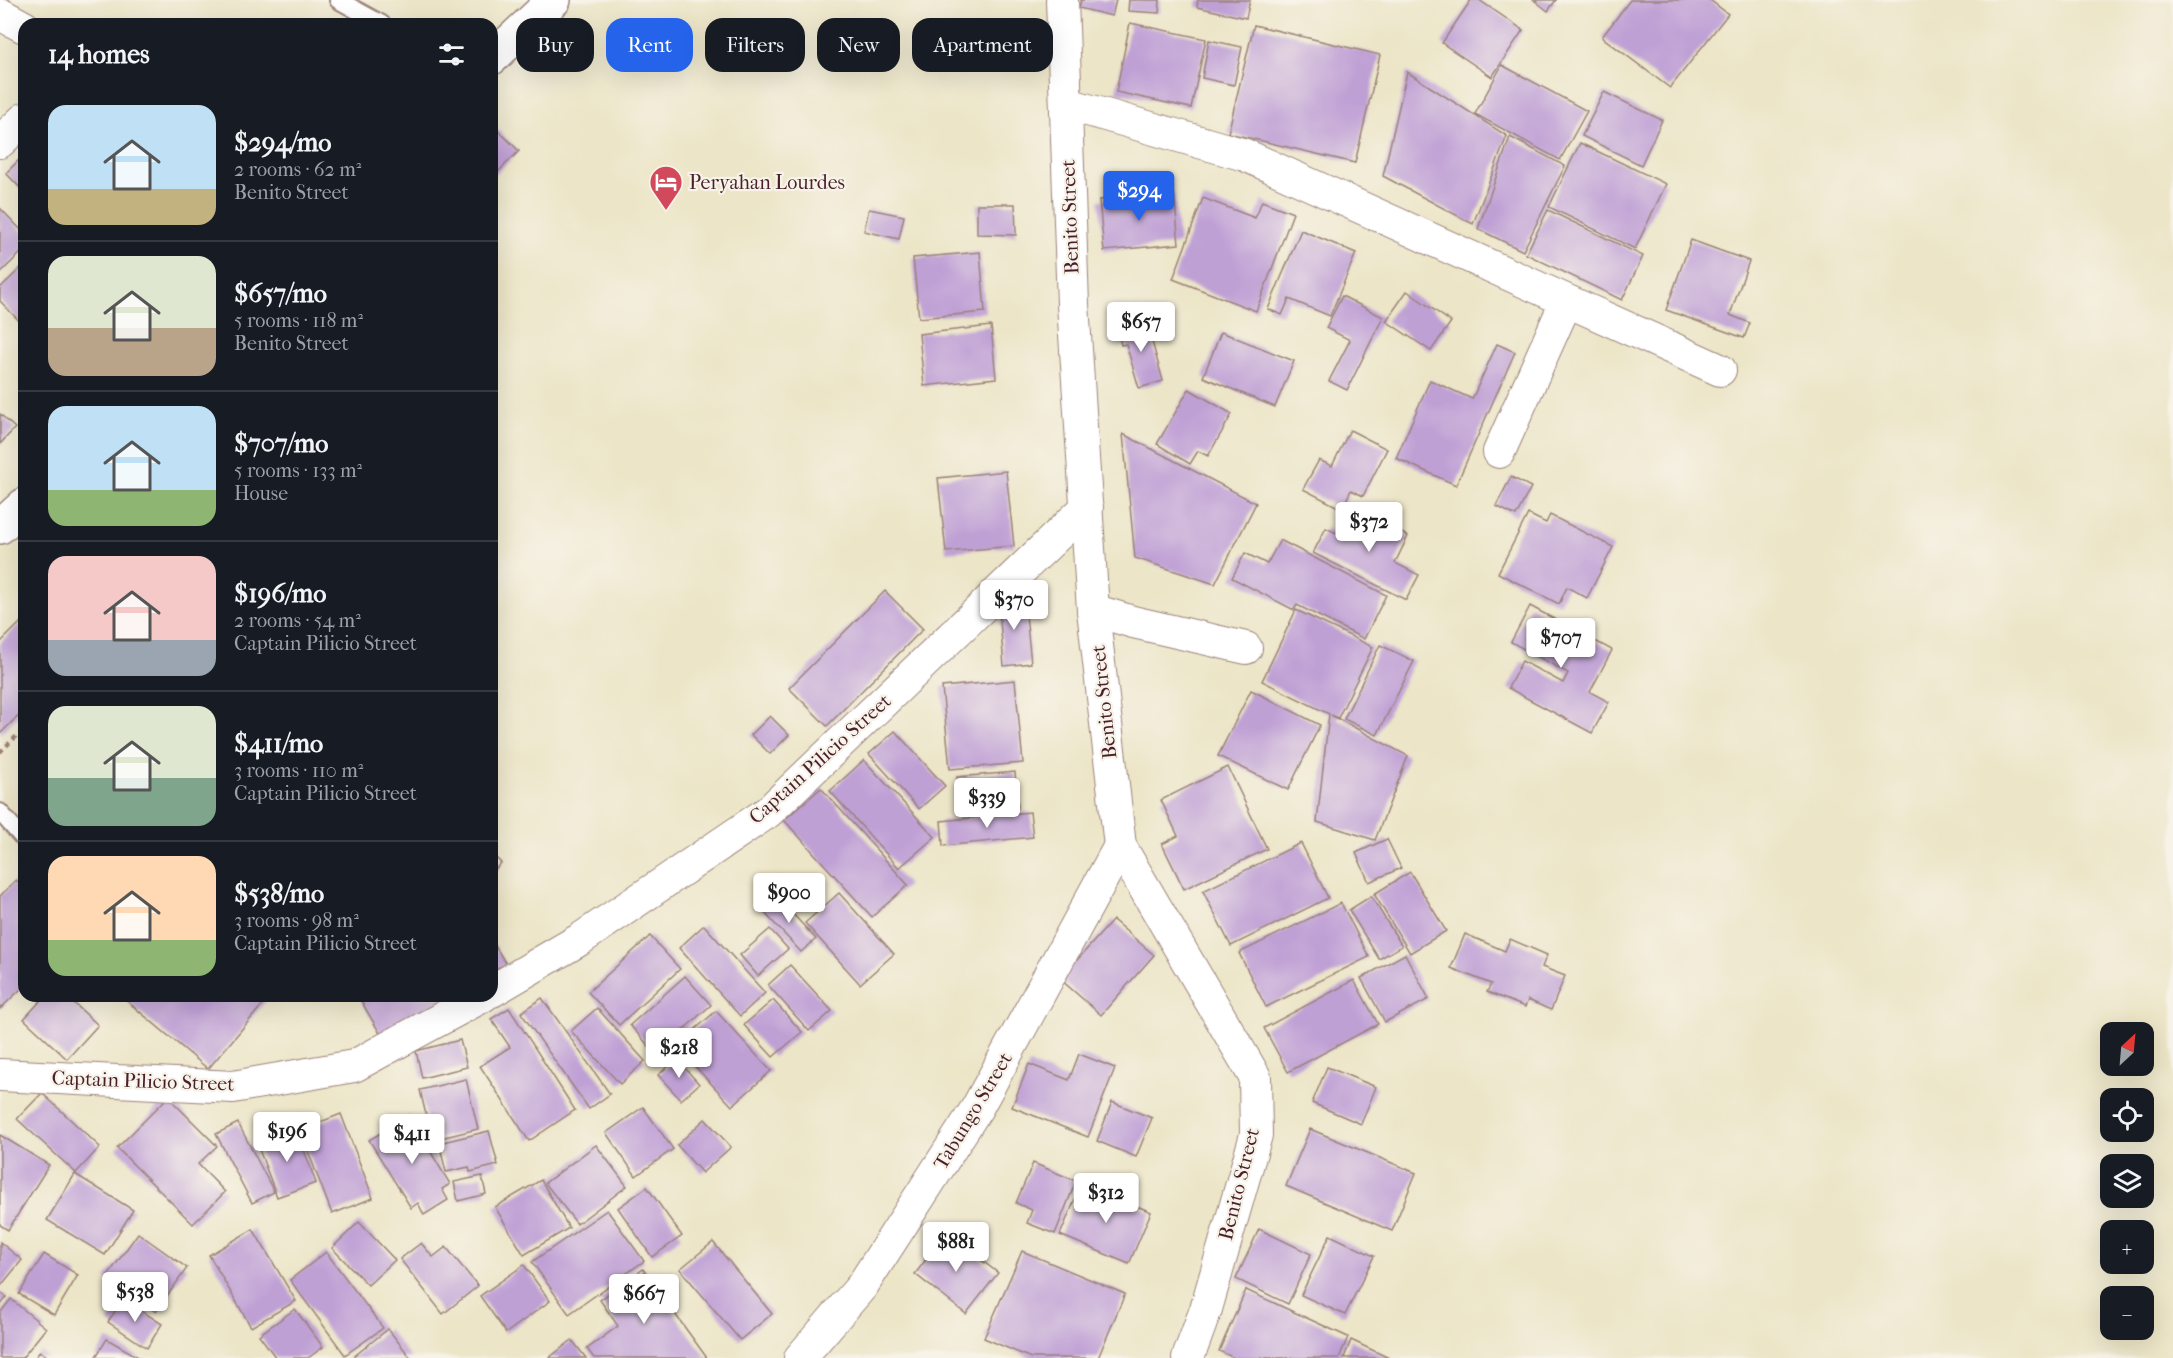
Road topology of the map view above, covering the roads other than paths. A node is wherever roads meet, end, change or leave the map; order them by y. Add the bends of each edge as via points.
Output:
1 (338, 0) edge
2 (554, 0) edge
3 (1062, 0) edge
4 (0, 14) edge
5 (371, 18) edge
6 (18, 24) edge
7 (498, 52) edge
8 (1067, 104) junction
9 (18, 125) edge
10 (0, 142) edge
11 (1566, 302) junction
12 (1719, 370) dead end
13 (1499, 452) dead end
14 (1087, 507) junction
15 (18, 510) edge
16 (0, 527) edge
17 (1093, 610) junction
18 (1246, 648) dead end
19 (0, 812) edge
20 (18, 832) edge
21 (1120, 846) junction
22 (498, 987) edge
23 (472, 1002) edge
24 (0, 1075) edge
25 (800, 1358) edge
26 (1188, 1358) edge

1 - 5 lane
2 - 7 main road
3 - 8 street, Benito Street
4 - 6 street
8 - 11 street via 1245,155
8 - 14 street, Benito Street via 1073,304
9 - 10 street
11 - 12 street
11 - 13 street
14 - 17 street, Benito Street
14 - 22 street, Captain Pilicio Street via 768,812 579,940
15 - 16 main road
17 - 18 street
17 - 21 street, Benito Street
19 - 20 lane
21 - 25 street, Tabungo Street via 978,1108 862,1286
21 - 26 street, Benito Street via 1255,1077 1256,1135
23 - 24 street, Captain Pilicio Street via 354,1066 233,1087

